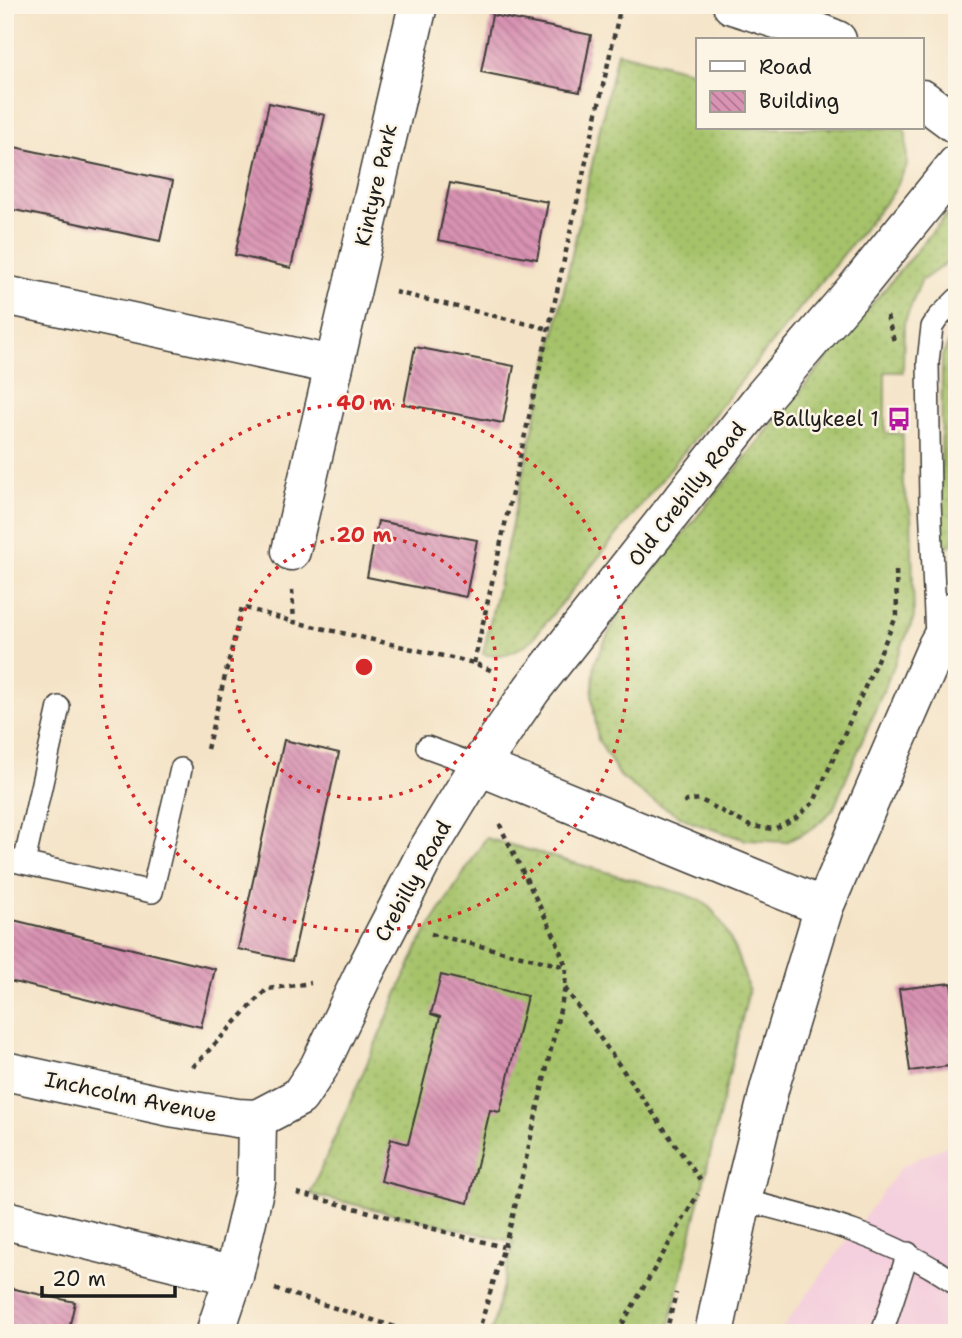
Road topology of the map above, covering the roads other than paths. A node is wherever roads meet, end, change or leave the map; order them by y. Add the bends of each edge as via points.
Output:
1 (418, 5) edge
2 (732, 5) edge
3 (832, 38) edge
4 (923, 100) edge
5 (957, 125) edge
6 (957, 164) edge
7 (5, 295) edge
8 (957, 299) edge
9 (333, 365) junction
10 (291, 551) road end
11 (957, 610) edge
12 (937, 646) junction
13 (59, 707) dead end
14 (427, 747) dead end
15 (479, 766) junction
16 (181, 769) road end
17 (15, 861) edge
18 (824, 907) junction
19 (5, 1071) edge
20 (257, 1119) junction
21 (743, 1200) junction
22 (5, 1220) edge
23 (908, 1253) junction
24 (234, 1276) junction
25 (957, 1284) edge
26 (218, 1326) dead end
27 (714, 1333) edge
28 (882, 1333) edge

1 - 9 street, Kintyre Park
2 - 3 street
4 - 5 street
6 - 15 street, Old Crebilly Road via 762,398 532,689
7 - 9 street
8 - 12 lane via 932,327 927,379
9 - 10 street, Kintyre Park
11 - 12 street
12 - 18 street
13 - 17 lane
14 - 15 lane
15 - 18 street
15 - 20 street, Crebilly Road via 426,853 319,1067 299,1097
16 - 17 lane via 152,892
18 - 21 street
19 - 20 street, Inchcolm Avenue via 170,1107
20 - 24 street via 256,1182
21 - 23 lane via 808,1216
21 - 27 street
22 - 24 street
23 - 25 lane
23 - 28 lane
24 - 26 street

